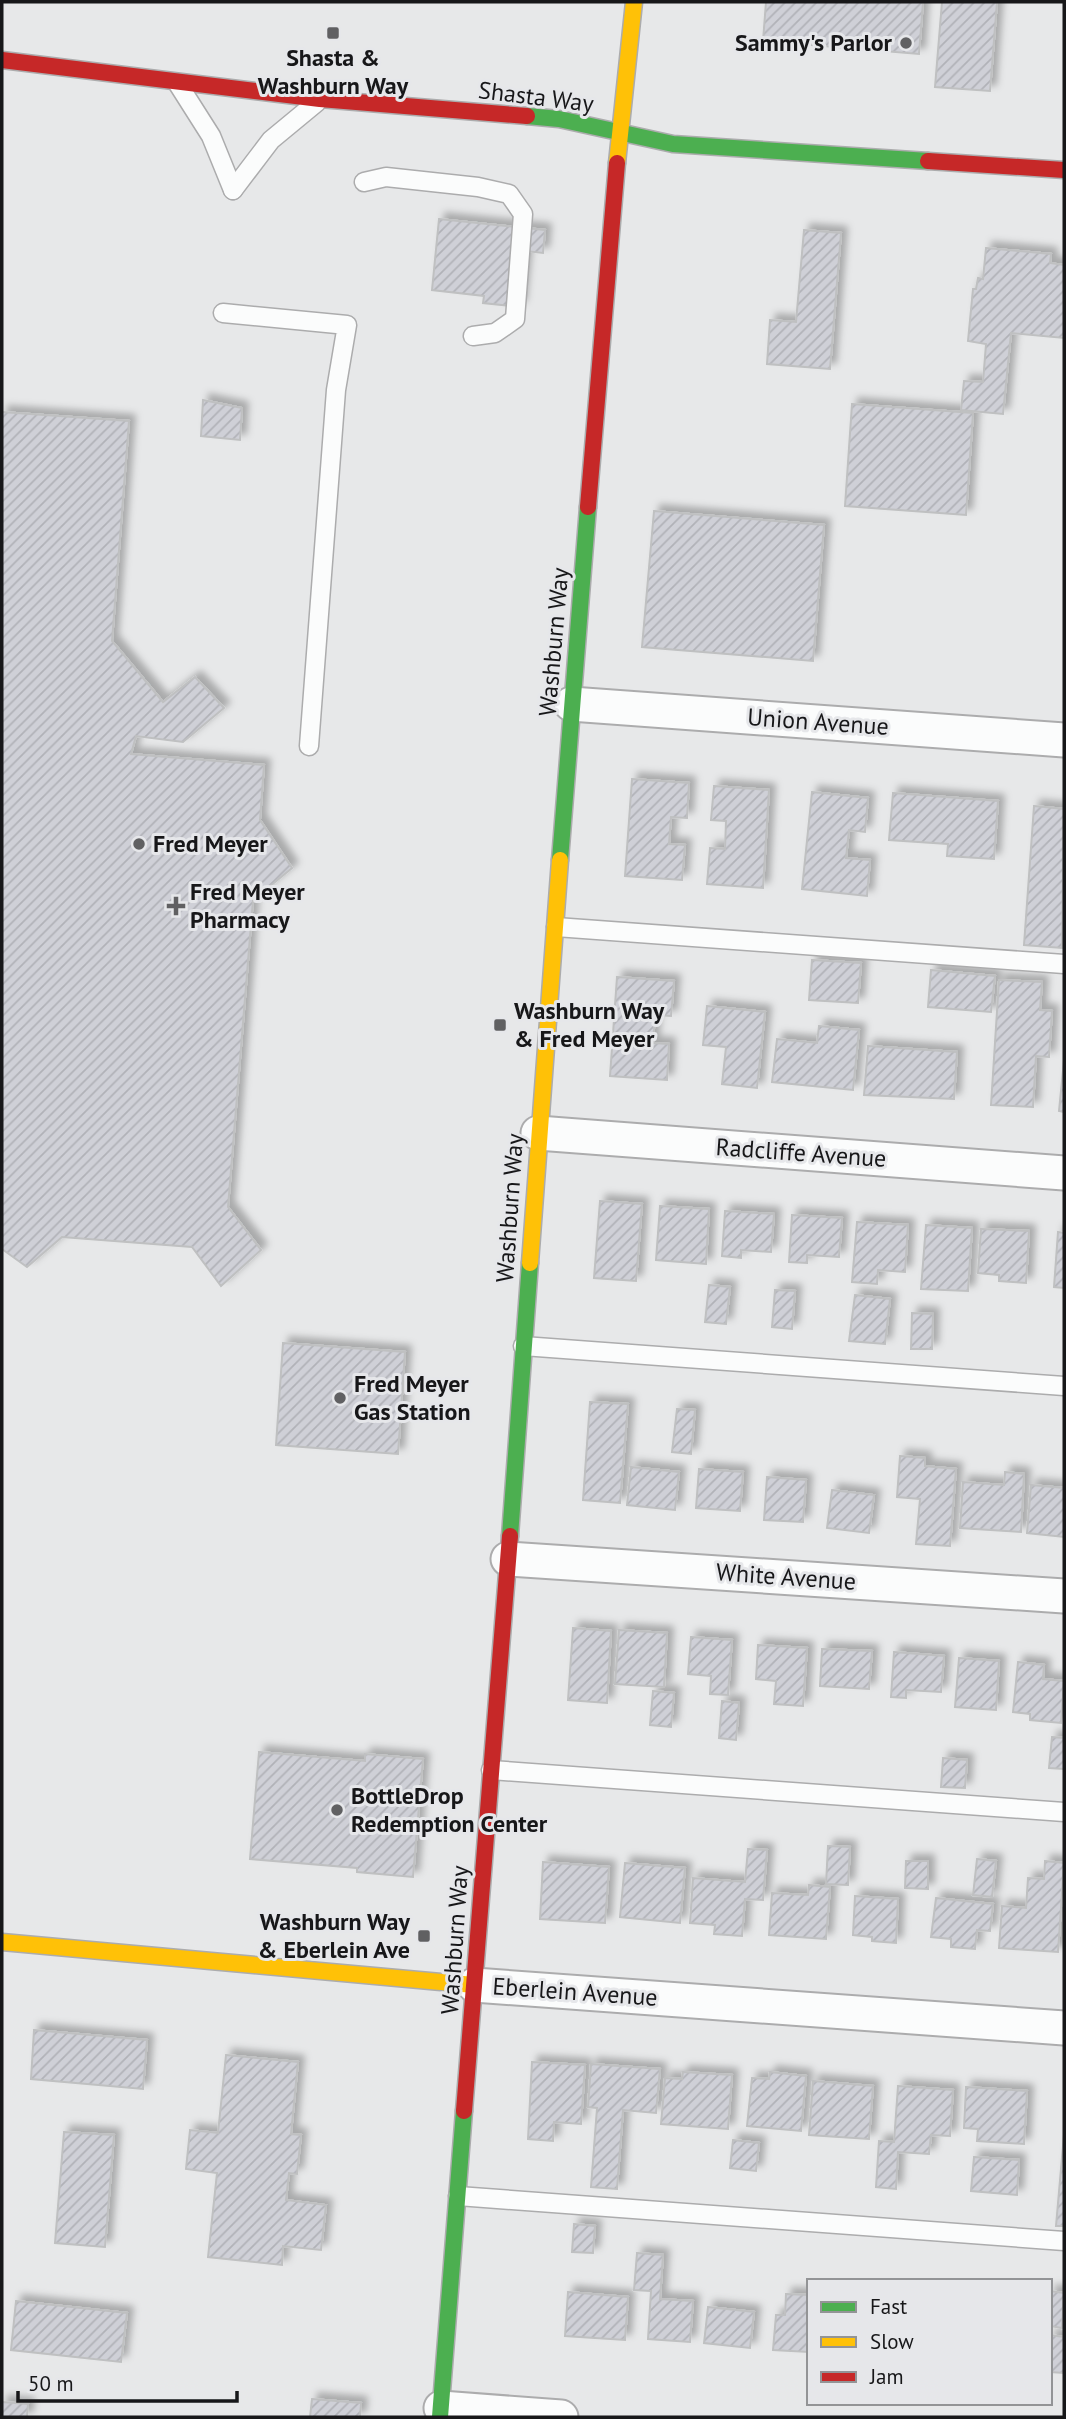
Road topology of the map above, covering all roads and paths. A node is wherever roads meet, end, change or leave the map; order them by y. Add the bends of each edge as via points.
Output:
1 (634, 2) edge
2 (2, 60) edge
3 (176, 81) junction
4 (320, 99) junction
5 (620, 131) junction
6 (1064, 170) edge
7 (364, 182) dead end
8 (223, 313) dead end
9 (473, 336) dead end
10 (571, 704) junction
11 (1064, 740) edge
12 (309, 746) dead end
13 (556, 927) junction
14 (1064, 964) edge
15 (538, 1133) junction
16 (1064, 1173) edge
17 (523, 1346) junction
18 (1064, 1386) edge
19 (508, 1559) junction
20 (1064, 1596) edge
21 (491, 1770) junction
22 (1064, 1812) edge
23 (2, 1942) edge
24 (474, 1985) junction
25 (1064, 2028) edge
26 (458, 2196) junction
27 (1064, 2241) edge
28 (440, 2413) edge
29 (561, 2417) edge

1 - 5 main road, Washburn Way
2 - 3 main road, Shasta Way
3 - 4 main road, Shasta Way
3 - 4 lane via 211,136 233,190 271,140
4 - 5 main road, Shasta Way via 559,120
5 - 6 main road, Shasta Way via 673,144
5 - 10 main road, Washburn Way
7 - 9 lane via 386,177 509,194 523,214 515,319 495,333
8 - 12 lane via 348,325 336,390
10 - 11 street, Union Avenue
10 - 13 main road, Washburn Way
13 - 14 lane
13 - 15 main road, Washburn Way
15 - 16 street, Radcliffe Avenue
15 - 17 main road, Washburn Way
17 - 18 lane
17 - 19 main road, Washburn Way
19 - 20 street, White Avenue
19 - 21 main road, Washburn Way
21 - 22 lane
21 - 24 main road, Washburn Way
23 - 24 main road, Eberlein Avenue
24 - 25 street, Eberlein Avenue
24 - 26 main road, Washburn Way
26 - 27 lane
26 - 28 main road, Washburn Way
28 - 29 street

